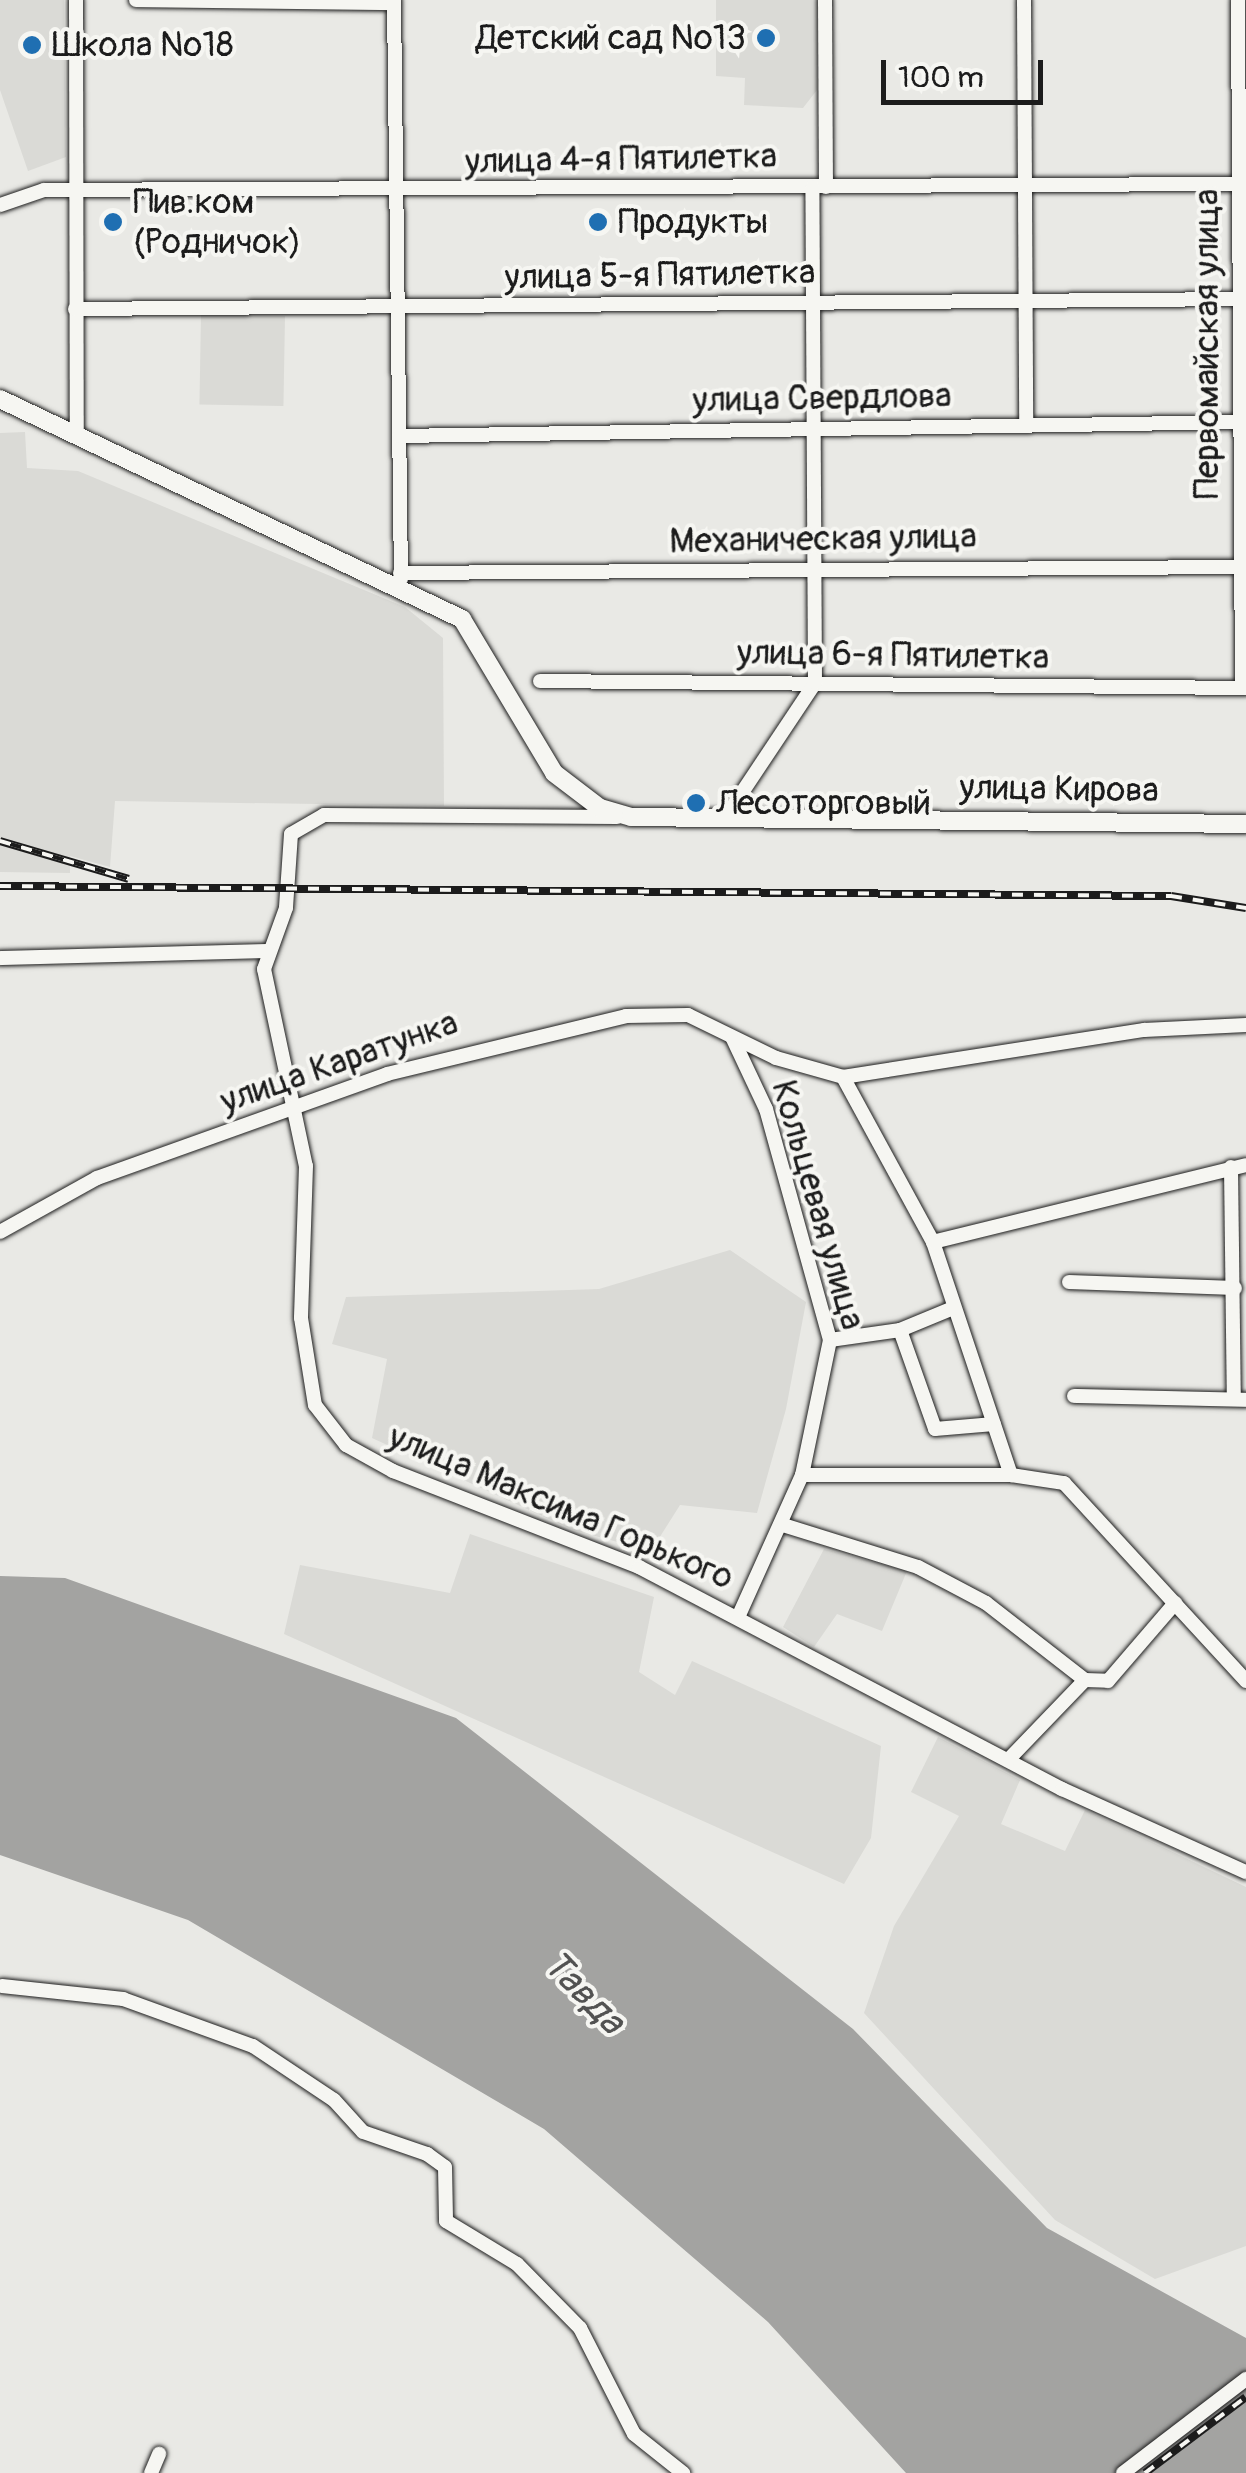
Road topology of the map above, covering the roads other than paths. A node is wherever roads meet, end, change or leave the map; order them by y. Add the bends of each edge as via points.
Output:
1 (76, 0) edge
2 (136, 0) edge
3 (826, 0) edge
4 (1024, 0) edge
5 (1238, 0) edge
6 (394, 2) edge
7 (1241, 184) edge
8 (1026, 186) junction
9 (819, 187) junction
10 (75, 190) junction
11 (394, 191) junction
12 (0, 205) edge
13 (1241, 299) edge
14 (1028, 301) junction
15 (817, 303) junction
16 (395, 308) junction
17 (75, 310) junction
18 (0, 400) edge
19 (1240, 422) edge
20 (1026, 425) junction
21 (818, 429) junction
22 (77, 434) junction
23 (399, 436) junction
24 (1243, 568) edge
25 (819, 572) junction
26 (401, 580) junction
27 (540, 681) dead end
28 (814, 683) junction
29 (1244, 688) edge
30 (324, 815) joint
31 (631, 817) junction
32 (725, 818) junction
33 (1246, 824) edge
34 (269, 951) junction
35 (0, 958) edge
36 (1246, 1025) edge
37 (734, 1039) junction
38 (843, 1076) junction
39 (296, 1106) junction
40 (1239, 1166) edge
41 (0, 1232) edge
42 (933, 1242) junction
43 (1069, 1282) dead end
44 (1235, 1288) junction
45 (952, 1309) junction
46 (900, 1330) junction
47 (830, 1340) junction
48 (1074, 1396) dead end
49 (1240, 1400) edge
50 (994, 1424) junction
51 (802, 1475) junction
52 (1011, 1475) junction
53 (782, 1524) junction
54 (1176, 1603) junction
55 (738, 1615) junction
56 (1086, 1680) junction
57 (1246, 1680) edge
58 (1008, 1760) junction
59 (1246, 1872) edge
60 (2, 1986) edge
61 (1246, 2379) edge
62 (158, 2454) dead end
63 (151, 2473) edge
64 (683, 2473) edge
65 (1123, 2473) edge

1 - 10 street
2 - 6 street
3 - 9 street
4 - 8 street
5 - 7 street, Первомайская улица
6 - 11 street
7 - 8 street, улица 4-я Пятилетка
7 - 13 street, Первомайская улица
8 - 9 street, улица 4-я Пятилетка
8 - 14 street
9 - 11 street, улица 4-я Пятилетка
9 - 15 street
10 - 11 street, улица 4-я Пятилетка
10 - 12 street, улица 4-я Пятилетка
10 - 17 street
11 - 16 street
13 - 14 street, улица 5-я Пятилетка
13 - 19 street, Первомайская улица
14 - 15 street, улица 5-я Пятилетка
14 - 20 street
15 - 16 street, улица 5-я Пятилетка
15 - 21 street
16 - 17 street, улица 5-я Пятилетка
16 - 23 street
17 - 22 street
18 - 22 main road, Механическая улица
19 - 20 street, улица Свердлова
19 - 24 street, Первомайская улица
20 - 21 street, улица Свердлова
21 - 23 street, улица Свердлова
21 - 25 street
22 - 26 main road, Механическая улица
23 - 26 street
24 - 25 street, Механическая улица
24 - 29 street, Первомайская улица
25 - 26 street, Механическая улица
25 - 28 street
26 - 31 main road, улица Кирова via 478,638 566,788
27 - 28 street, улица 6-я Пятилетка
28 - 29 street, улица 6-я Пятилетка
28 - 32 street
30 - 31 street, улица Кирова
30 - 34 street, улица Максима Горького via 299,824 287,843 286,908
31 - 32 main road, улица Кирова
32 - 33 main road, улица Кирова
34 - 35 street
34 - 39 street, улица Максима Горького via 266,990
36 - 38 street via 1144,1030
37 - 38 street, улица Каратунка
37 - 39 street, улица Каратунка via 688,1015 626,1016 487,1044
37 - 47 street, Кольцевая улица via 766,1108
38 - 42 street
39 - 41 street, улица Каратунка via 98,1178
39 - 55 street, улица Максима Горького via 306,1166 304,1361 328,1426 393,1472
40 - 42 street
40 - 44 street
42 - 45 street
43 - 44 street
44 - 49 street
45 - 46 street
45 - 50 street
46 - 47 street
46 - 50 street via 935,1428
47 - 51 street, Кольцевая улица
48 - 49 street
50 - 52 street
51 - 52 street
51 - 53 street, Кольцевая улица
52 - 54 street via 1064,1484
53 - 55 street, Кольцевая улица
53 - 56 street via 918,1566 986,1604
54 - 56 street via 1108,1681
54 - 57 street
55 - 58 street, улица Максима Горького via 830,1672
56 - 58 street
58 - 59 street, улица Максима Горького
60 - 64 street via 123,2000 253,2046 334,2100 363,2132 446,2167 446,2221 517,2264 580,2328 634,2434
61 - 65 street
62 - 63 street

